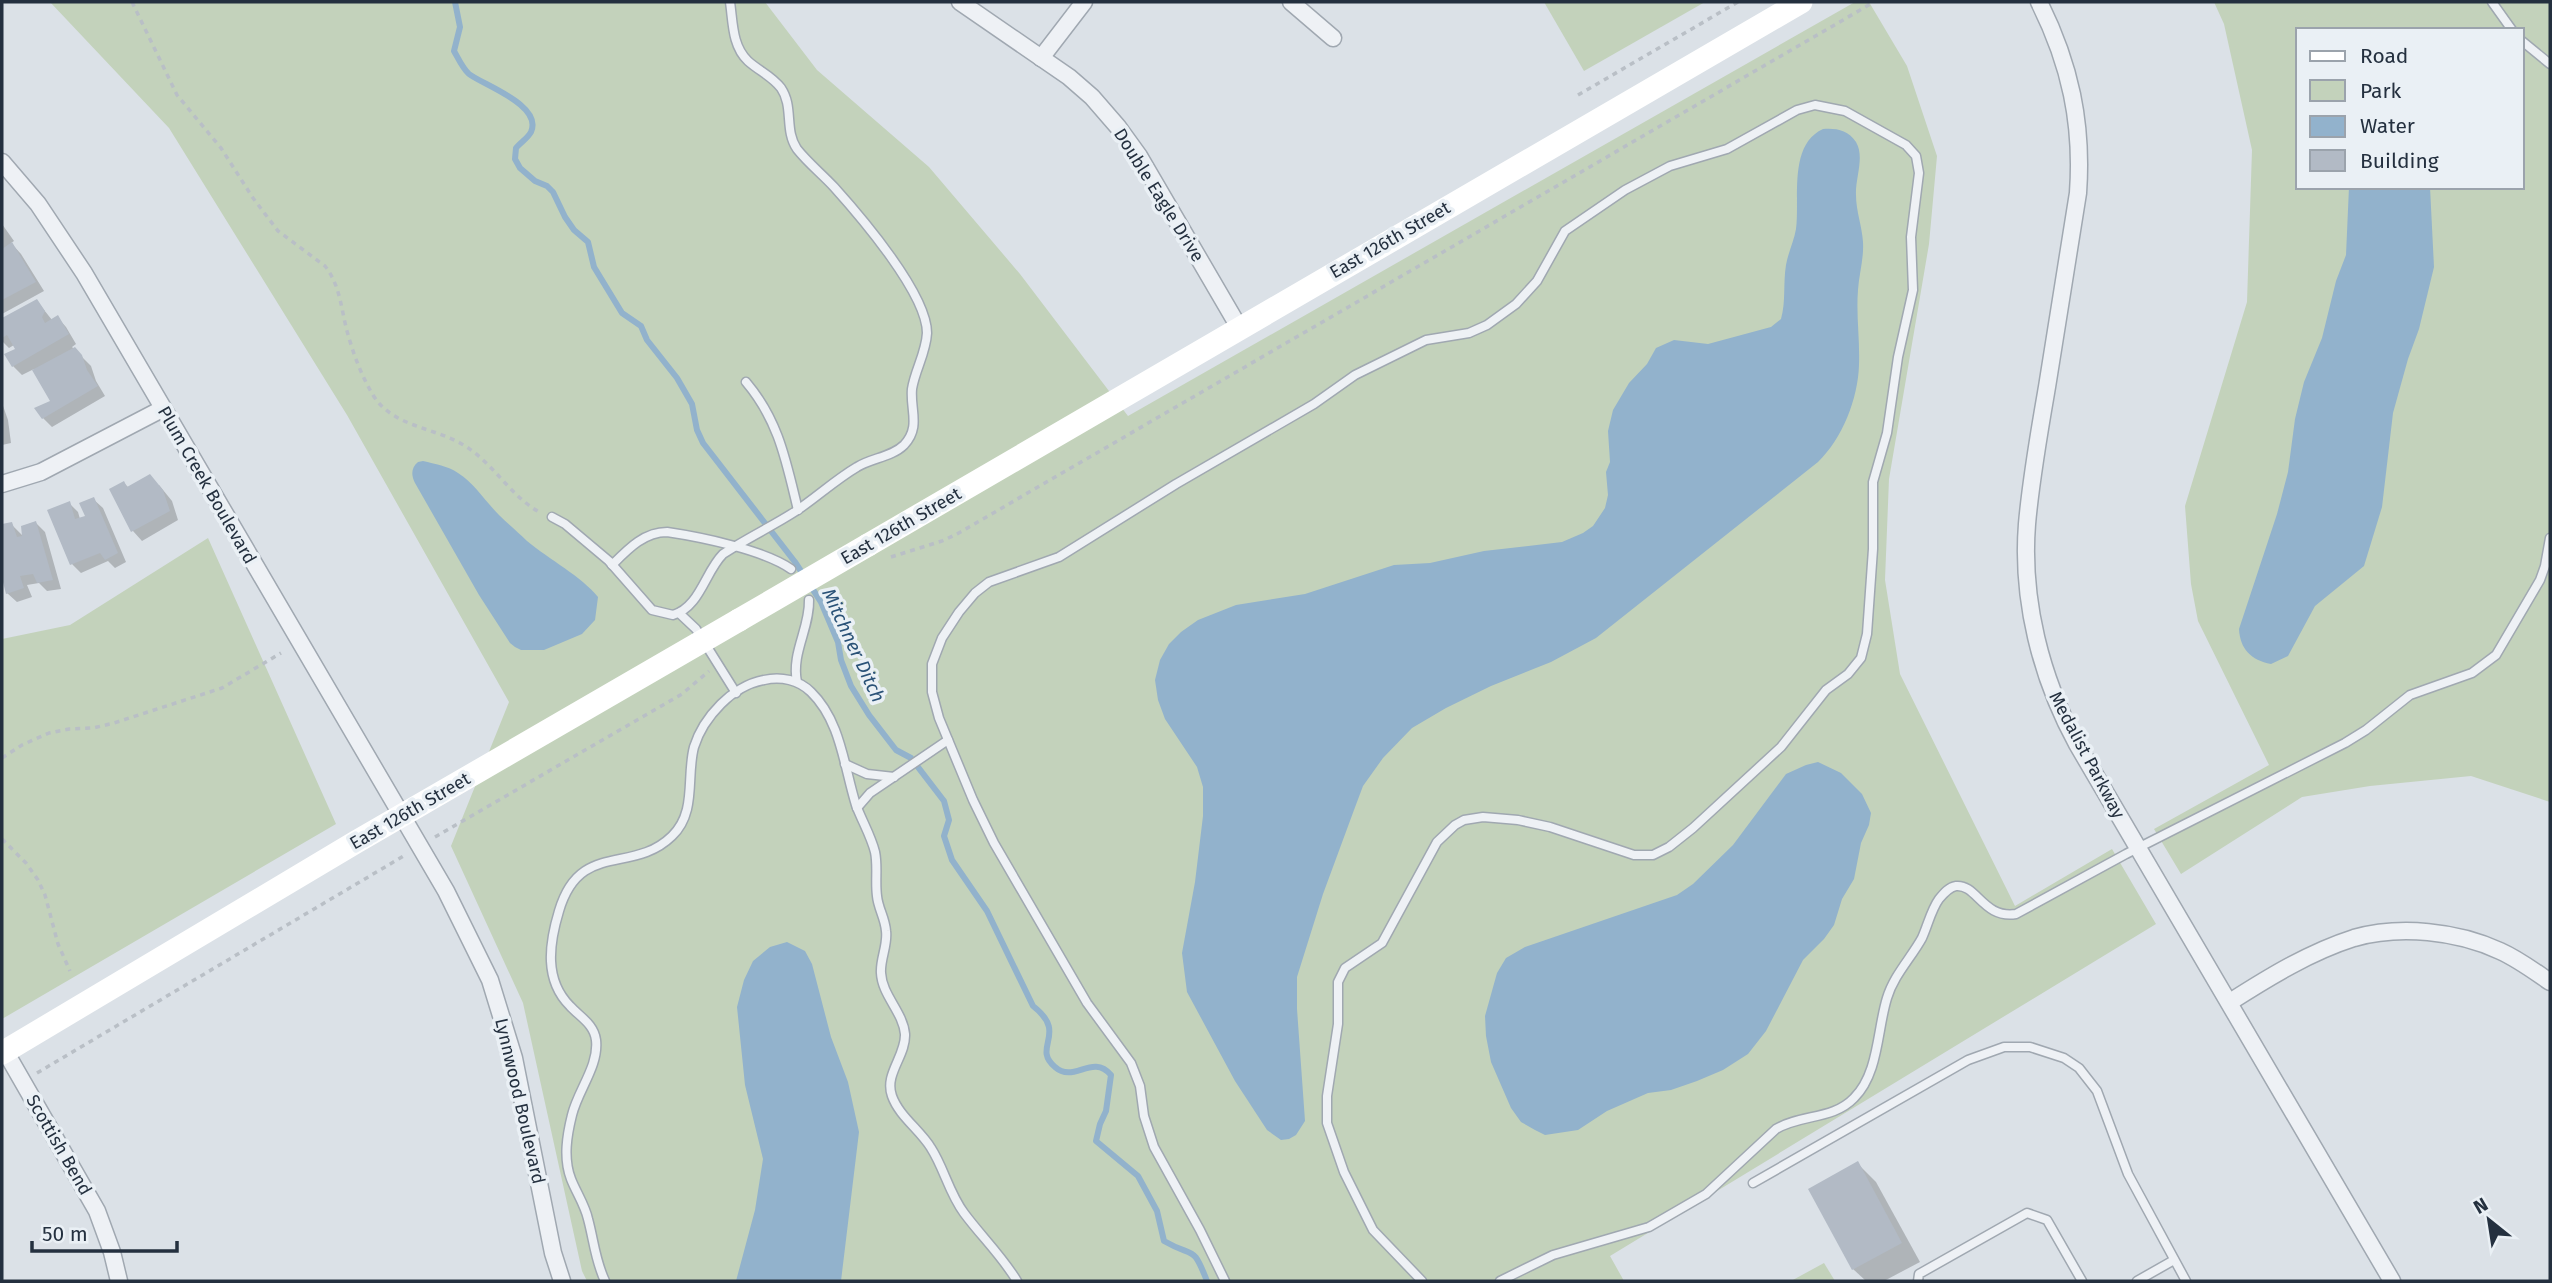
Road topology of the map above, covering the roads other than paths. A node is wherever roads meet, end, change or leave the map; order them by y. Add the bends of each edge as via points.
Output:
1 (730, 2) edge
2 (960, 2) edge
3 (1084, 2) edge
4 (1291, 2) edge
5 (1801, 2) edge
6 (2039, 2) edge
7 (2492, 2) edge
8 (2511, 28) edge
9 (1333, 38) dead end
10 (2524, 43) edge
11 (1041, 58) junction
12 (2550, 64) edge
13 (2, 162) edge
14 (1240, 329) junction
15 (746, 382) dead end
16 (162, 409) junction
17 (2, 484) edge
18 (798, 509) junction
19 (552, 517) road end
20 (2550, 538) edge
21 (734, 547) junction
22 (612, 565) junction
23 (791, 569) dead end
24 (809, 600) dead end
25 (679, 613) junction
26 (703, 641) junction
27 (797, 682) junction
28 (736, 693) junction
29 (948, 740) junction
30 (845, 764) junction
31 (894, 776) junction
32 (857, 808) junction
33 (401, 816) junction
34 (2139, 849) junction
35 (2550, 982) edge
36 (2230, 1002) junction
37 (3, 1052) edge
38 (1753, 1183) dead end
39 (2174, 1260) junction
40 (119, 1281) edge
41 (562, 1281) edge
42 (605, 1281) edge
43 (1017, 1281) edge
44 (1225, 1281) edge
45 (1422, 1281) edge
46 (1500, 1281) edge
47 (1918, 1281) edge
48 (2082, 1281) edge
49 (2137, 1281) edge
50 (2186, 1281) edge
51 (2392, 1281) edge

1 - 18 lane via 734,35 742,54 784,94 796,146 891,259 917,299 926,324 913,387 915,417 910,438 895,452 859,466
2 - 11 street, Double Eagle Drive
3 - 11 street
4 - 9 street
5 - 14 street, East 126th Street
6 - 34 street, Medalist Parkway via 2069,79 2080,159 2034,468 2027,576 2051,688 2068,727
7 - 8 lane
10 - 12 lane
11 - 14 street, Double Eagle Drive via 1077,84 1118,127
13 - 16 street, Plum Creek Boulevard via 38,204 84,273
14 - 26 street, East 126th Street, bridge via 877,551
15 - 18 lane via 779,435
16 - 17 street via 41,472
16 - 33 street, Plum Creek Boulevard
18 - 21 lane
19 - 22 lane
20 - 34 lane via 2540,580 2503,644 2484,665 2410,695 2344,743
21 - 22 lane via 658,532 642,539
21 - 23 lane
21 - 25 lane via 717,560 689,606
22 - 25 lane via 652,610
24 - 27 lane via 796,660
25 - 26 lane
26 - 28 lane
26 - 33 street, East 126th Street
27 - 28 lane via 767,679
27 - 30 lane via 824,708 838,735
28 - 42 lane via 712,714 699,735 692,756 689,803 678,830 654,849 598,863 580,874 563,898 552,936 555,983 564,1000 591,1026 597,1043 572,1111 566,1142 569,1174 588,1218
29 - 31 lane
29 - 44 lane via 994,843 1087,1003 1131,1063 1154,1147
29 - 45 lane via 934,704 932,664 951,622 981,587 1059,557 1355,375 1426,340 1487,326 1537,281 1565,231 1625,190 1670,166 1727,149 1788,114 1815,106 1846,111 1911,150 1919,173 1911,237 1913,290 1873,482 1867,634 1861,659 1826,690 1790,738 1713,811 1653,855 1634,855 1518,820 1483,817 1455,825 1437,842 1382,943 1351,962 1341,975 1327,1096 1329,1130 1373,1230
30 - 31 lane via 867,774
30 - 32 lane
31 - 32 lane
32 - 43 lane via 874,852 877,899 887,934 881,973 905,1035 891,1077 892,1097 931,1148 963,1212
33 - 37 street, East 126th Street
33 - 41 street, Lynnwood Boulevard via 446,891 490,980 514,1058
34 - 36 street, Medalist Parkway
34 - 46 lane via 2016,914 1999,914 1969,889 1951,888 1936,905 1892,985 1871,1070 1856,1097 1833,1112 1776,1129 1706,1194 1649,1227 1553,1255
35 - 36 street via 2486,945 2438,934 2398,932 2356,938 2317,953
36 - 51 street, Medalist Parkway
37 - 40 street, Scottish Bend via 97,1211
38 - 39 lane via 1968,1060 2004,1047 2031,1047 2064,1058 2091,1082 2128,1174
39 - 49 lane
39 - 50 lane
47 - 48 lane via 1919,1274 2027,1213 2048,1220

